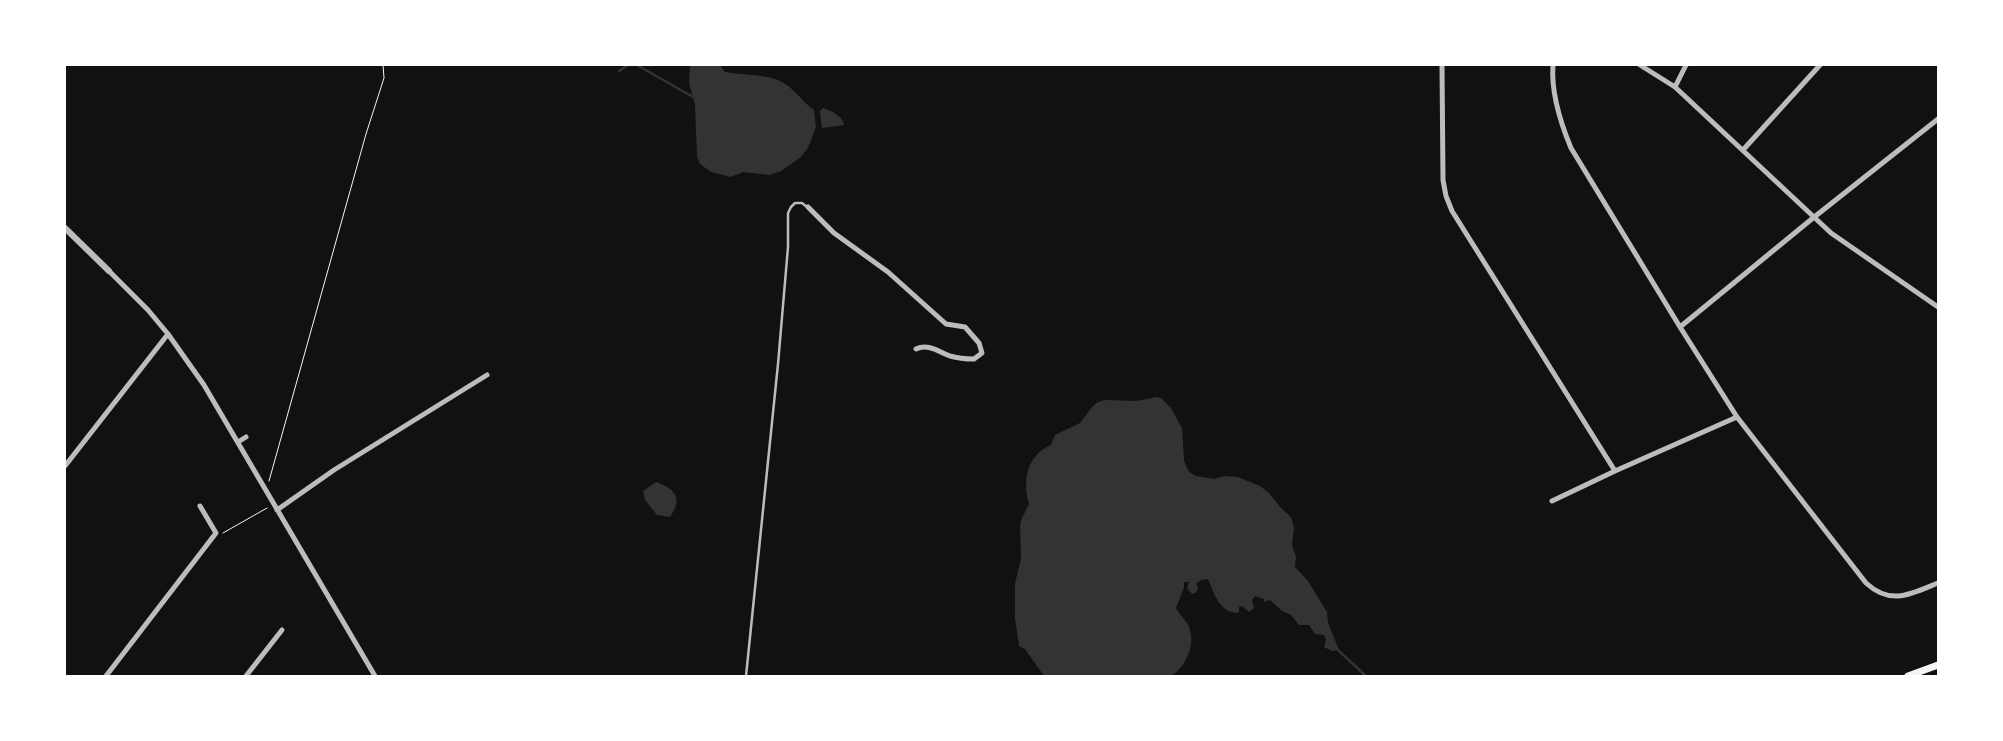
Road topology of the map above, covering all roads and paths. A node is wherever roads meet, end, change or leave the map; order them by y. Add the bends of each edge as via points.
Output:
1 (383, 65) edge
2 (1442, 65) edge
3 (1553, 65) edge
4 (1640, 65) edge
5 (1686, 65) edge
6 (1820, 65) edge
7 (1675, 87) junction
8 (1938, 119) edge
9 (1743, 150) junction
10 (808, 207) joint
11 (1813, 218) junction
12 (65, 228) edge
13 (109, 272) joint
14 (1938, 307) edge
15 (1680, 328) junction
16 (168, 334) junction
17 (916, 349) dead end
18 (487, 375) dead end
19 (1737, 416) junction
20 (246, 437) dead end
21 (238, 442) junction
22 (65, 466) edge
23 (1615, 471) junction
24 (265, 489) junction
25 (1552, 501) dead end
26 (200, 506) dead end
27 (276, 507) junction
28 (216, 533) junction
29 (1938, 583) edge
30 (282, 630) dead end
31 (1938, 665) edge
32 (106, 676) edge
33 (246, 676) edge
34 (376, 676) edge
35 (746, 676) edge
36 (1908, 676) edge

1 - 24 path via 384,78
2 - 23 street via 1442,180 1452,211
3 - 15 street via 1562,125 1571,148
4 - 7 street
5 - 7 street
6 - 9 street
7 - 9 street
8 - 11 street
9 - 11 street
10 - 17 street via 834,233 888,272 946,324 965,327 979,343 982,353 974,359 950,356 922,346
10 - 35 lane via 795,203 788,213 788,247
11 - 14 street via 1850,248
11 - 15 street
12 - 13 street
13 - 16 street
15 - 19 street
16 - 21 street
16 - 22 street
18 - 27 street
19 - 23 street
19 - 29 street via 1873,590 1900,596
20 - 21 street
21 - 24 street
23 - 25 street
24 - 27 street
26 - 28 street
27 - 28 path via 224,533
27 - 34 street
28 - 32 street
30 - 33 street
31 - 36 main road

